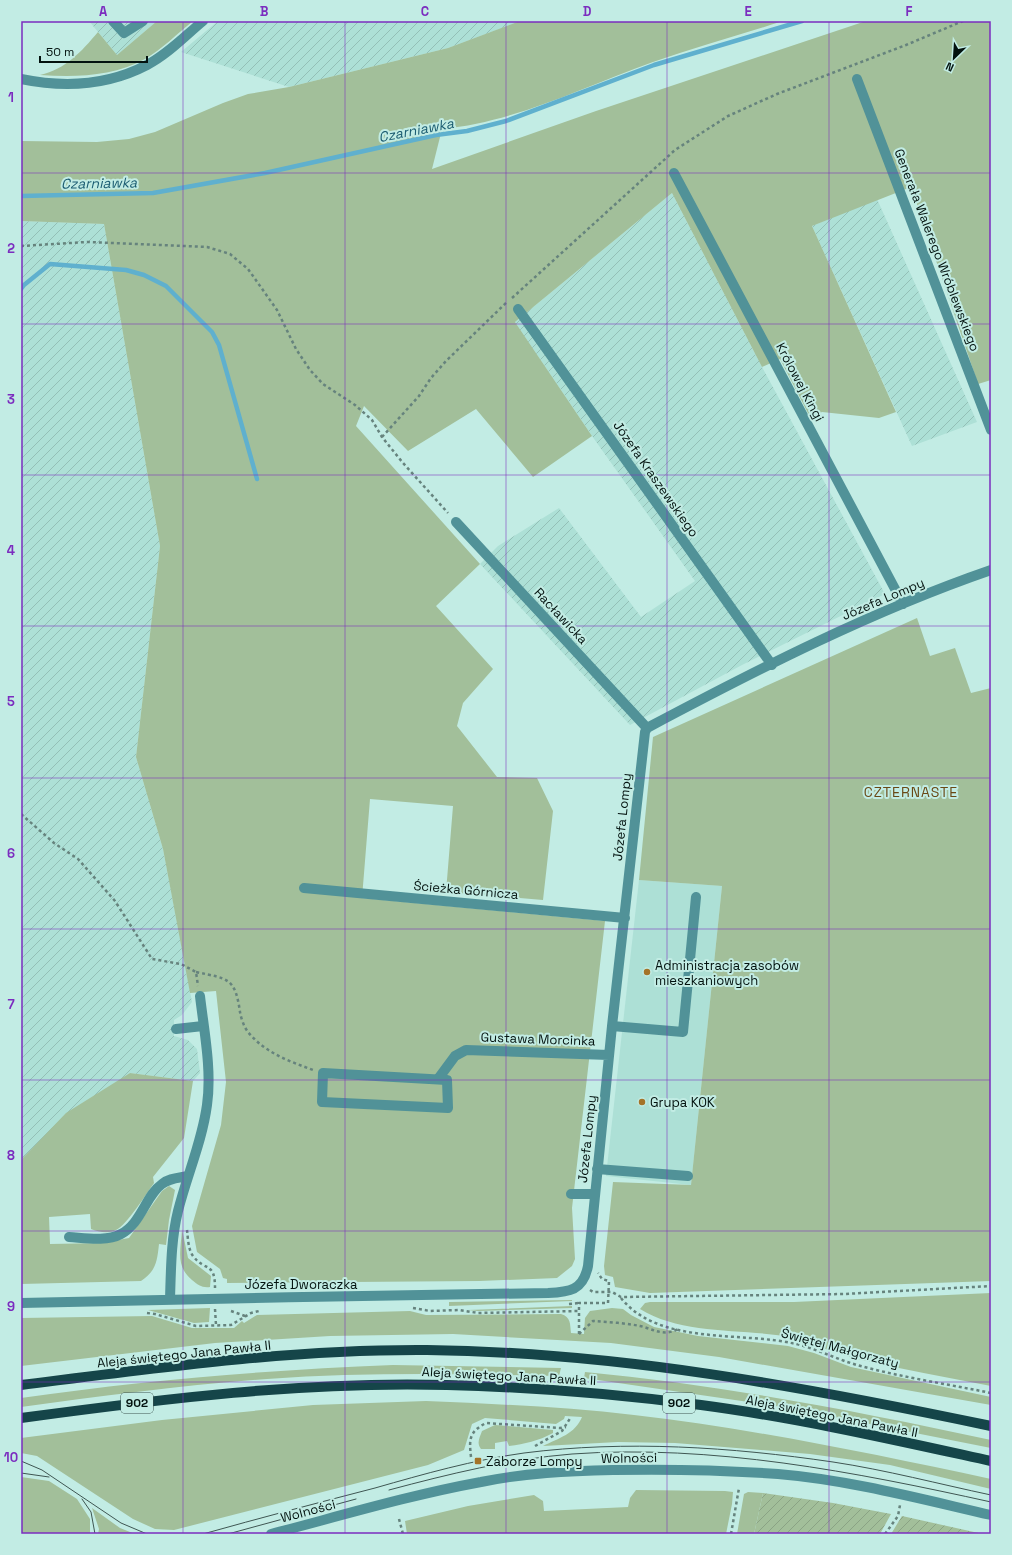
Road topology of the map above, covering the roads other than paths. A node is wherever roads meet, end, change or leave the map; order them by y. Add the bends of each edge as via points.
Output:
1 (113, 21) edge
2 (143, 21) edge
3 (203, 21) edge
4 (858, 78) dead end
5 (21, 79) edge
6 (674, 173) dead end
7 (518, 308) dead end
8 (991, 430) edge
9 (456, 522) road end
10 (991, 570) edge
11 (903, 604) junction
12 (772, 664) junction
13 (647, 728) junction
14 (304, 888) dead end
15 (696, 897) dead end
16 (625, 918) junction
17 (200, 996) road end
18 (203, 1026) junction
19 (612, 1026) junction
20 (176, 1029) dead end
21 (609, 1055) junction
22 (438, 1079) junction
23 (597, 1169) junction
24 (188, 1176) junction
25 (688, 1176) dead end
26 (571, 1194) dead end
27 (594, 1194) junction
28 (69, 1237) dead end
29 (580, 1285) joint
30 (170, 1299) junction
31 (21, 1303) edge
32 (21, 1385) edge
33 (21, 1418) edge
34 (991, 1426) edge
35 (991, 1461) edge
36 (991, 1515) edge
37 (271, 1534) edge

1 - 2 street via 124,33
3 - 5 street via 153,61 118,77 65,86
4 - 8 street, Generała Walerego Wróblewskiego
6 - 11 street, Królowej Kingi
7 - 12 street, Józefa Kraszewskiego
9 - 13 street, Racławicka
10 - 11 street, Józefa Lompy
11 - 12 street, Józefa Lompy
12 - 13 street, Józefa Lompy
13 - 16 street, Józefa Lompy
14 - 16 street, Ścieżka Górnicza
15 - 19 street via 683,1032
16 - 19 street, Józefa Lompy
17 - 18 street
18 - 20 street
18 - 24 street via 209,1083 208,1104 203,1131
19 - 21 street, Józefa Lompy
21 - 22 street, Gustawa Morcinka via 466,1050 455,1056
21 - 23 street, Józefa Lompy
22 - 22 street via 447,1080 448,1108 322,1102 323,1073
23 - 25 street
23 - 27 street, Józefa Lompy
24 - 28 street via 173,1178 161,1184 134,1224 121,1234 100,1238
24 - 30 street via 177,1212
26 - 27 street
27 - 29 street, Józefa Lompy via 588,1266
29 - 30 street, Józefa Dworaczka via 566,1291 548,1293
30 - 31 street, Józefa Dworaczka
32 - 34 main road, Aleja świętego Jana Pawła II via 194,1363 292,1356 418,1350 501,1353 593,1359 773,1384 864,1399
33 - 35 main road, Aleja świętego Jana Pawła II / 902 via 178,1398 315,1387 513,1387 600,1393 703,1405 876,1436
36 - 37 street, Wolności via 844,1483 779,1474 621,1470 538,1474 481,1482 387,1503

